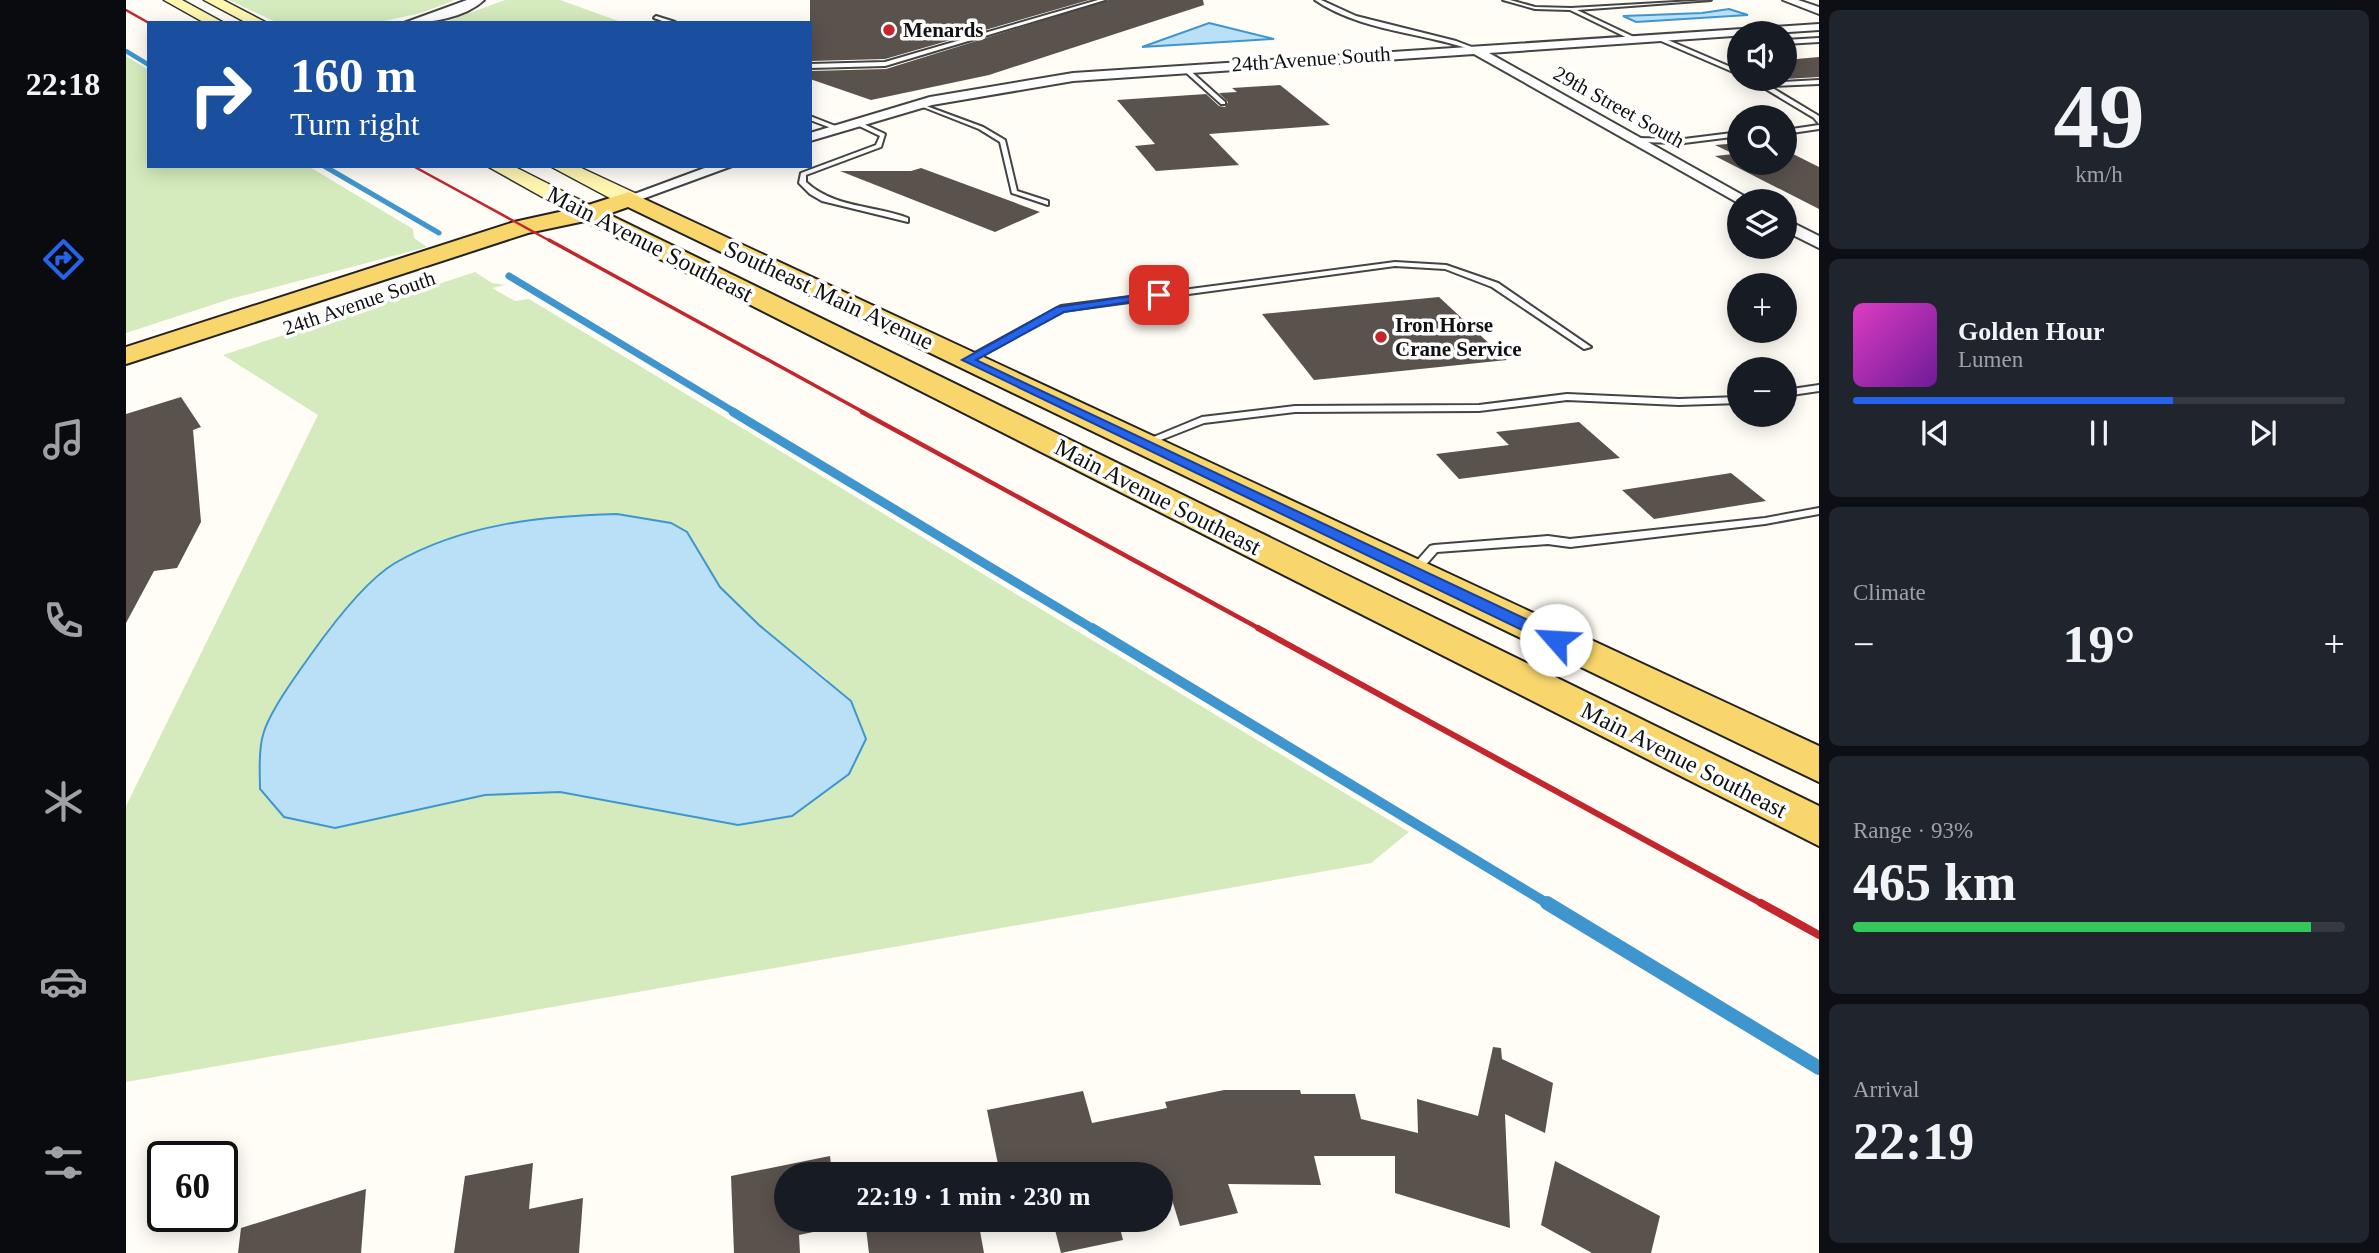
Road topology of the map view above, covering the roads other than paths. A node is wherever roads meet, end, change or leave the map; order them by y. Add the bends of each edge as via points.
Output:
1 (171, 0) edge
2 (211, 0) edge
3 (478, 0) edge
4 (1103, 0) edge
5 (1317, 0) edge
6 (1505, 0) edge
7 (1709, 0) edge
8 (1788, 0) edge
9 (1571, 9) junction
10 (1819, 11) edge
11 (656, 17) dead end
12 (212, 21) edge
13 (256, 21) edge
14 (418, 21) edge
15 (667, 21) edge
16 (1819, 27) edge
17 (1797, 28) joint
18 (1727, 34) edge
19 (1656, 37) junction
20 (1819, 38) edge
21 (1634, 39) junction
22 (1797, 41) edge
23 (1474, 49) junction
24 (812, 66) edge
25 (1183, 67) junction
26 (1727, 67) edge
27 (1819, 82) edge
28 (1797, 83) edge
29 (1773, 91) edge
30 (1223, 103) dead end
31 (920, 104) junction
32 (812, 119) edge
33 (855, 122) junction
34 (1819, 125) edge
35 (835, 128) junction
36 (1797, 130) edge
37 (812, 136) edge
38 (1727, 136) edge
39 (1636, 141) junction
40 (501, 168) edge
41 (564, 168) edge
42 (719, 168) edge
43 (1727, 191) edge
44 (629, 199) junction
45 (1045, 203) dead end
46 (587, 213) junction
47 (905, 220) dead end
48 (1797, 231) edge
49 (1819, 243) edge
50 (1587, 347) dead end
51 (126, 356) edge
52 (967, 360) junction
53 (126, 381) edge
54 (1819, 388) edge
55 (1797, 391) edge
56 (1727, 400) edge
57 (1142, 443) junction
58 (1819, 511) edge
59 (1413, 572) junction
60 (1819, 765) edge
61 (1819, 827) edge

1 - 12 main road
2 - 13 main road
3 - 14 street
4 - 24 lane via 885,64
5 - 23 lane via 1350,16 1432,34
6 - 9 lane via 1535,8
7 - 9 lane
8 - 10 street
9 - 21 lane
11 - 15 lane
16 - 17 street, 24th Avenue South
17 - 20 lane
18 - 19 street, 24th Avenue South
19 - 21 street, 24th Avenue South
19 - 26 lane
20 - 22 lane
21 - 23 street, 24th Avenue South
23 - 25 street, 24th Avenue South
23 - 39 street, 29th Street South
25 - 30 lane
25 - 31 street, 24th Avenue South via 1073,76
27 - 28 lane
29 - 34 lane via 1816,117
31 - 33 street, 24th Avenue South
31 - 45 lane via 1003,141 1014,192
32 - 35 lane
33 - 35 street, 24th Avenue South
33 - 47 lane via 883,135 879,146 803,174 802,183 811,193 844,206
34 - 36 lane
35 - 37 street, 24th Avenue South
38 - 39 lane
39 - 43 street, 29th Street South
40 - 46 main road, Main Avenue Southeast
41 - 44 main road, Southeast Main Avenue
42 - 44 street, 24th Avenue South
44 - 46 main road, 24th Avenue South
44 - 52 main road, Southeast Main Avenue
46 - 51 main road, 24th Avenue South via 522,227
46 - 53 main road, 24th Avenue South via 545,239
46 - 61 main road, Main Avenue Southeast
48 - 49 street
50 - 52 lane via 1495,285 1446,267 1395,264 1061,309
52 - 57 main road, Southeast Main Avenue
54 - 55 lane
56 - 57 lane via 1567,397 1479,408 1295,409 1202,420
57 - 59 main road, Southeast Main Avenue
58 - 59 lane via 1765,522 1570,543 1548,540 1434,549
59 - 60 main road, Southeast Main Avenue

